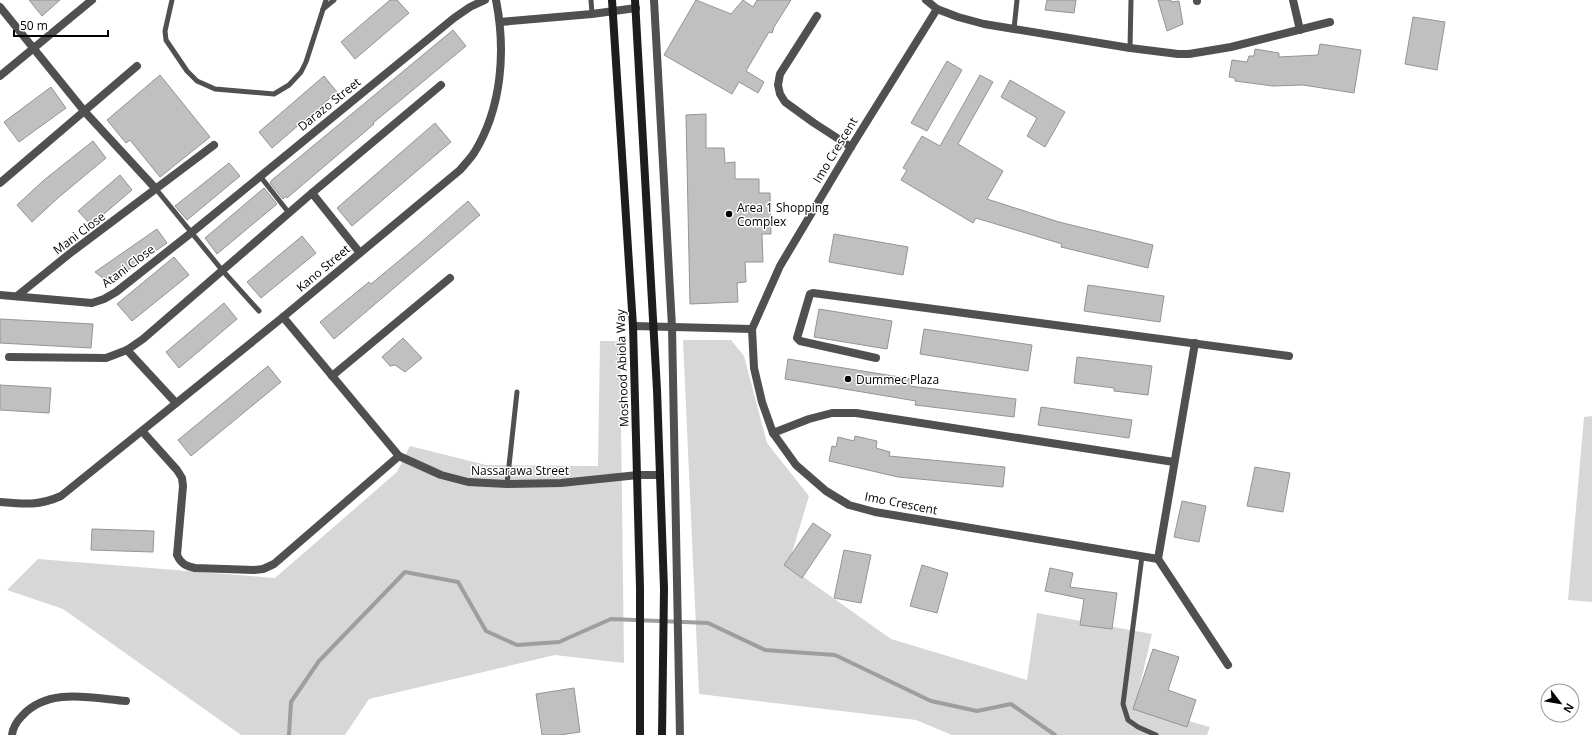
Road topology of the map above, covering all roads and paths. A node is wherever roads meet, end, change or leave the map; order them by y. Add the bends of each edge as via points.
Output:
1 (92, 0) edge
2 (172, 0) edge
3 (326, 0) edge
4 (334, 0) edge
5 (485, 0) edge
6 (496, 0) edge
7 (591, 0) edge
8 (612, 0) edge
9 (654, 0) edge
10 (926, 0) edge
11 (1018, 0) edge
12 (1131, 0) edge
13 (1293, 0) edge
14 (636, 4) edge
15 (0, 7) edge
16 (323, 9) junction
17 (937, 9) junction
18 (613, 10) junction
19 (592, 14) junction
20 (817, 16) dead end
21 (500, 22) junction
22 (1330, 22) dead end
23 (1014, 29) junction
24 (1300, 30) junction
25 (33, 48) junction
26 (1130, 48) junction
27 (137, 66) dead end
28 (0, 76) edge
29 (441, 85) dead end
30 (85, 112) junction
31 (214, 146) dead end
32 (851, 147) junction
33 (260, 176) junction
34 (0, 182) edge
35 (156, 189) junction
36 (312, 193) junction
37 (289, 212) junction
38 (191, 232) junction
39 (360, 253) junction
40 (222, 270) junction
41 (450, 278) dead end
42 (0, 295) edge
43 (17, 296) junction
44 (259, 312) dead end
45 (282, 317) junction
46 (633, 326) junction
47 (653, 326) junction
48 (672, 327) junction
49 (752, 329) junction
50 (1194, 342) junction
51 (127, 350) junction
52 (1289, 356) dead end
53 (9, 358) dead end
54 (876, 358) dead end
55 (332, 376) junction
56 (517, 392) dead end
57 (176, 403) junction
58 (142, 431) junction
59 (773, 433) junction
60 (399, 456) junction
61 (1174, 462) junction
62 (638, 475) junction
63 (660, 475) junction
64 (507, 484) junction
65 (0, 502) edge
66 (1142, 556) junction
67 (1158, 559) junction
68 (1228, 665) dead end
69 (126, 701) dead end
70 (12, 735) edge
71 (640, 735) edge
72 (662, 735) edge
73 (680, 735) edge
74 (1156, 735) edge

1 - 25 street
2 - 16 lane via 165,30 166,40 197,81 215,89 274,94 290,85 301,72
3 - 16 lane
4 - 16 lane
5 - 33 street, Darazo Street via 454,18
6 - 21 street, Kano Street
7 - 19 lane
8 - 18 main road, Moshood Abiola Way
9 - 48 street
10 - 17 street
11 - 23 lane
12 - 26 lane
13 - 24 street
14 - 18 street
14 - 47 main road
15 - 25 street
17 - 23 street via 971,21
17 - 32 street, Imo Crescent
18 - 19 street
18 - 46 main road, Moshood Abiola Way
19 - 21 street
20 - 32 street via 780,74 780,94 785,102
21 - 39 street, Kano Street via 500,70 497,91 492,114 473,154 460,170
22 - 24 street
23 - 26 street
24 - 26 street via 1231,47 1189,54
25 - 28 street
25 - 30 street
27 - 30 street
29 - 36 street
30 - 34 street
30 - 35 street
31 - 35 street, Mani Close
32 - 49 street, Imo Crescent via 780,266
33 - 37 lane
33 - 38 street, Darazo Street
35 - 38 lane
35 - 43 street, Mani Close
36 - 37 street
36 - 39 street
37 - 40 street
38 - 40 lane
38 - 43 street, Atani Close via 104,299 92,303
39 - 45 street, Kano Street
40 - 44 lane
40 - 51 street
41 - 55 street
42 - 43 street, Atani Close
45 - 55 street, Nassarawa Street
45 - 57 street, Kano Street
46 - 47 street
46 - 62 main road, Moshood Abiola Way
47 - 48 street
47 - 63 main road
48 - 49 street
48 - 73 street
49 - 59 street, Imo Crescent via 754,368
50 - 52 street
50 - 54 street via 810,294 797,338 800,341
50 - 61 street
51 - 53 street via 106,358
51 - 57 street
55 - 60 street, Nassarawa Street
56 - 64 lane
57 - 58 street, Kano Street
58 - 60 street via 182,478 177,555 186,566 195,568 254,570 274,564
58 - 65 street, Kano Street via 60,496 34,504
59 - 61 street via 832,413 856,413
59 - 66 street, Imo Crescent via 796,466 826,491 849,505 875,512
60 - 64 street, Nassarawa Street via 453,479
61 - 67 street
62 - 63 street, Nassarawa Street
62 - 64 street, Nassarawa Street via 561,483
62 - 71 main road, Moshood Abiola Way
63 - 72 main road via 664,590
66 - 67 street, Imo Crescent
66 - 74 lane via 1123,704 1128,720
67 - 68 street
69 - 70 street via 68,696 43,701 26,711 15,724

